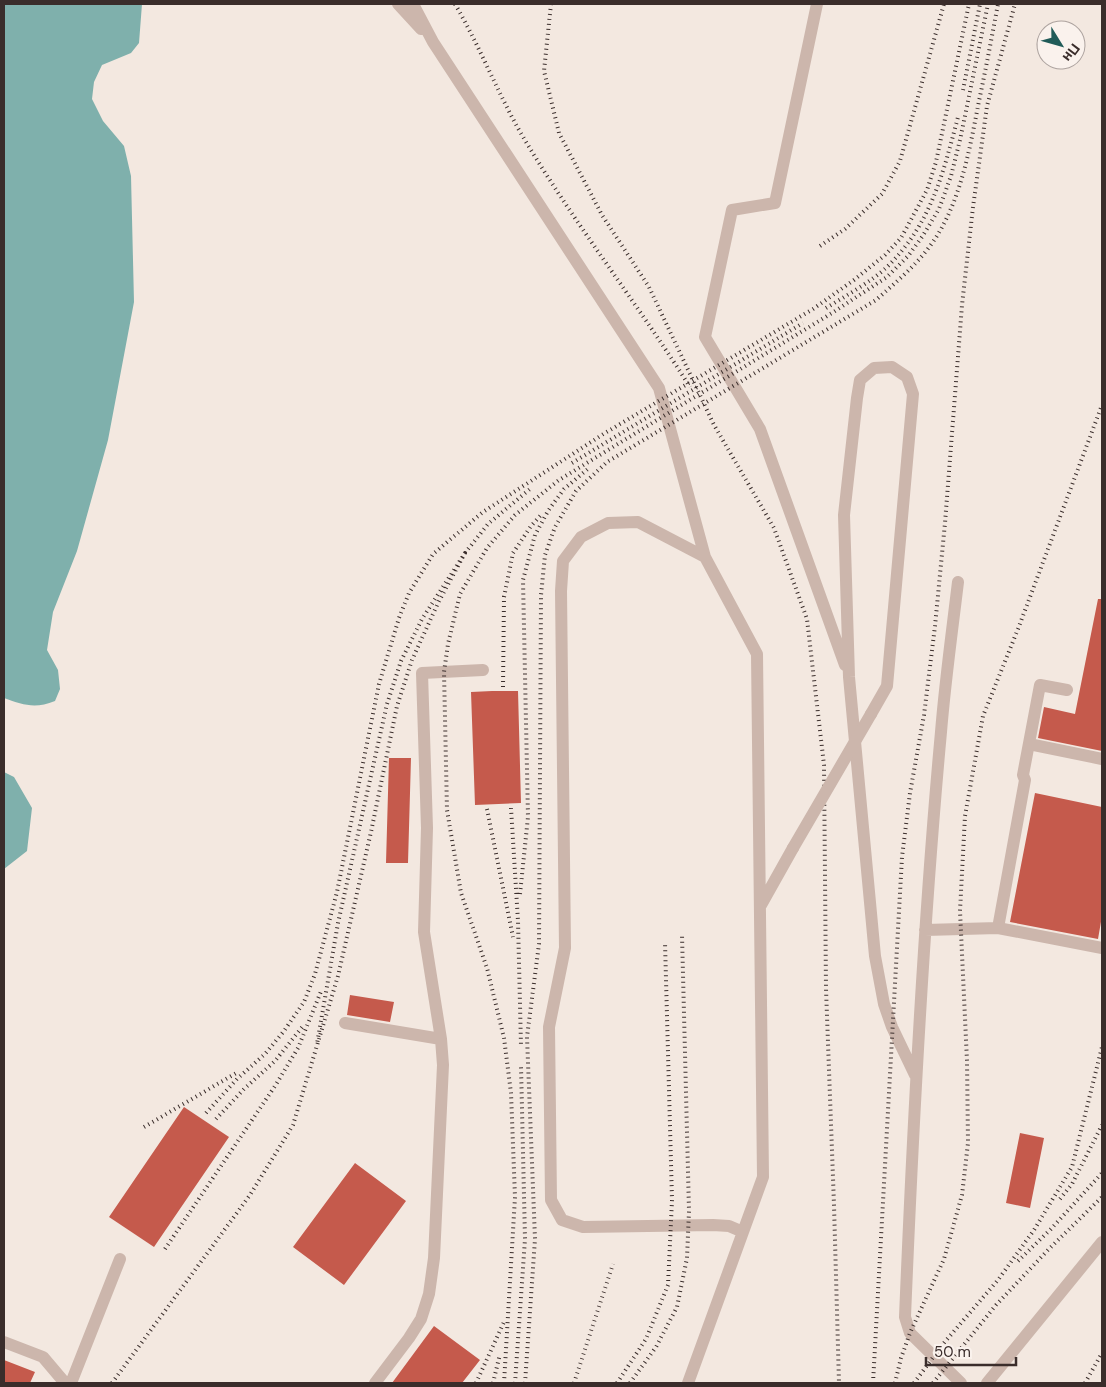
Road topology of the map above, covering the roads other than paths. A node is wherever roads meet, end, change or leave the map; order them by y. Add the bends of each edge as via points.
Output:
1 (398, 4) edge
2 (413, 4) edge
3 (817, 4) edge
4 (433, 42) junction
5 (705, 557) junction
6 (958, 582) dead end
7 (483, 670) dead end
8 (850, 677) junction
9 (1068, 690) dead end
10 (1029, 744) junction
11 (1102, 759) edge
12 (760, 906) junction
13 (998, 928) junction
14 (925, 930) junction
15 (1102, 948) edge
16 (345, 1023) dead end
17 (441, 1039) junction
18 (915, 1075) junction
19 (743, 1232) junction
20 (1102, 1242) edge
21 (120, 1259) dead end
22 (4, 1342) edge
23 (65, 1383) edge
24 (71, 1383) edge
25 (375, 1383) edge
26 (688, 1383) edge
27 (961, 1383) edge
28 (987, 1383) edge

1 - 4 lane
2 - 4 lane
3 - 8 lane via 774,203 732,210 705,337 760,429
4 - 5 lane via 660,388
5 - 12 lane via 758,654
5 - 19 lane via 638,522 608,522 581,536 563,561 565,948 549,1027 551,1200 562,1220 582,1227 713,1225 729,1226
6 - 14 lane via 941,731
7 - 17 lane via 422,673 427,828 424,932
8 - 12 lane, bridge via 844,515 857,398 860,380 874,368 892,367 907,376 913,394 887,686
8 - 18 lane via 875,956 884,1004
9 - 10 lane via 1040,685
10 - 11 lane
10 - 13 lane
12 - 19 lane via 763,1177
13 - 14 lane
13 - 15 lane
14 - 18 lane
16 - 17 lane
17 - 25 lane via 443,1064 434,1258 429,1294 417,1325
18 - 27 lane via 905,1317 910,1333
19 - 26 lane
20 - 28 lane
21 - 24 lane
22 - 23 lane via 43,1357

